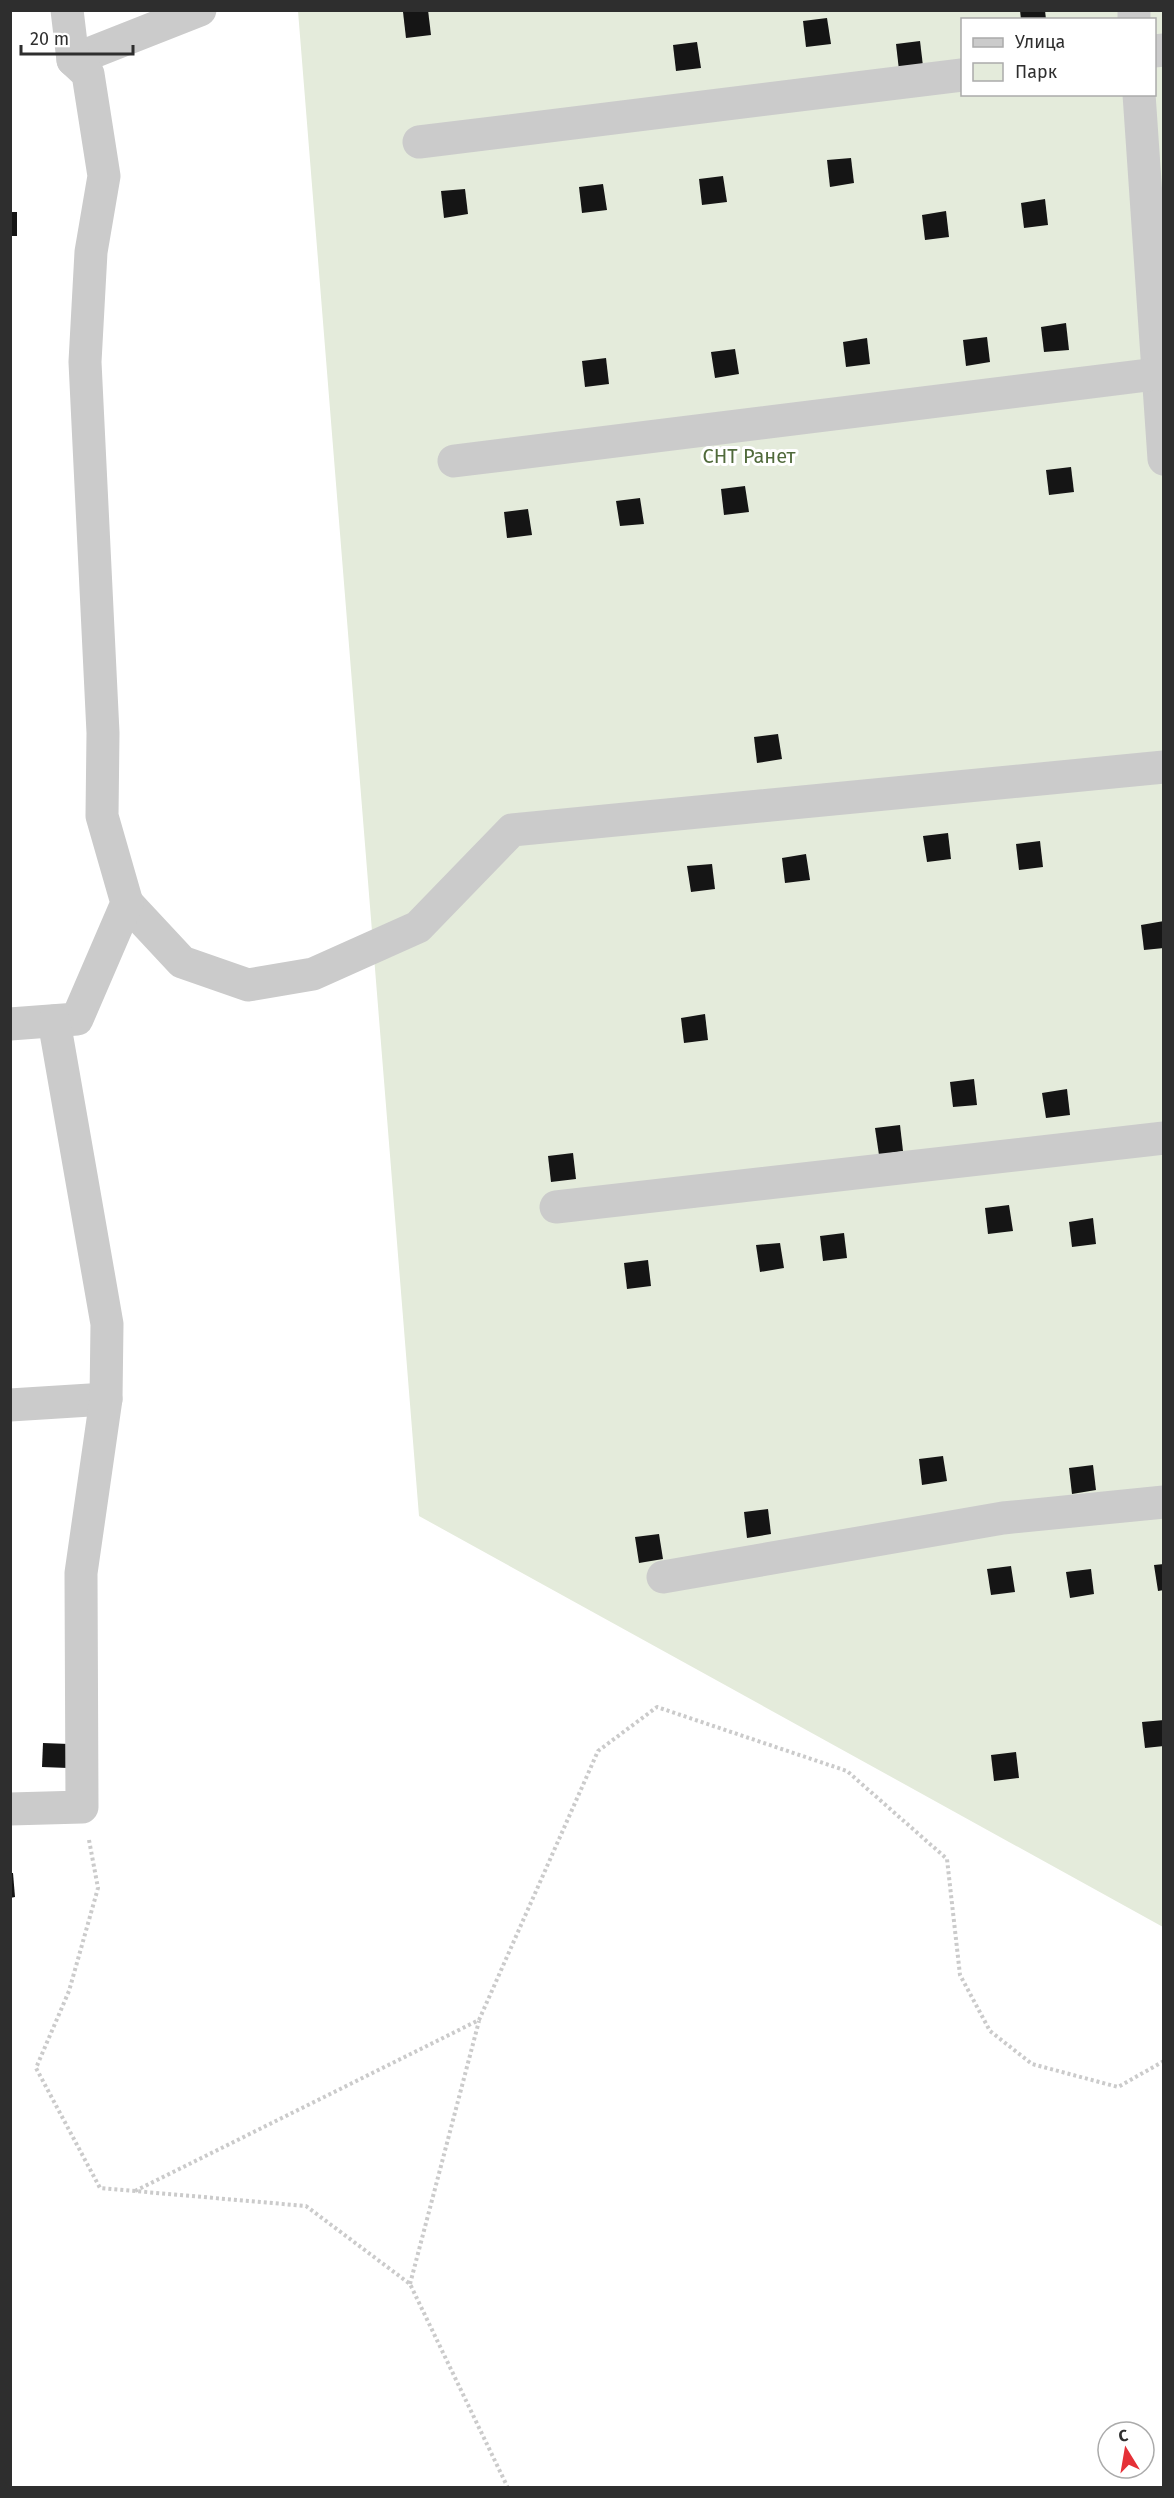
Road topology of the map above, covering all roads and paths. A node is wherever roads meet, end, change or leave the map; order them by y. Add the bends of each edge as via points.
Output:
1 (67, 10) edge
2 (200, 10) edge
3 (73, 60) junction
4 (961, 75) edge
5 (1138, 96) edge
6 (419, 142) dead end
7 (1156, 374) junction
8 (1164, 459) edge
9 (454, 461) dead end
10 (1164, 767) edge
11 (127, 903) junction
12 (54, 1021) junction
13 (10, 1024) edge
14 (1164, 1138) edge
15 (556, 1207) dead end
16 (106, 1399) junction
17 (10, 1405) edge
18 (1164, 1502) edge
19 (663, 1577) dead end
20 (82, 1807) junction
21 (10, 1809) edge
22 (479, 2020) junction
23 (1164, 2061) edge
24 (135, 2191) junction
25 (410, 2284) junction
26 (508, 2487) edge

1 - 3 lane
2 - 3 lane
3 - 11 lane via 88,74 104,176 91,252 85,362 103,733 102,816
4 - 6 lane
5 - 7 lane
7 - 8 lane
7 - 9 lane
10 - 11 lane via 512,830 418,927 313,974 248,985 182,962
11 - 12 lane via 77,1019
12 - 13 lane
12 - 16 lane via 107,1324
14 - 15 lane
16 - 17 lane
16 - 20 lane via 81,1573
18 - 19 lane via 1003,1518
20 - 21 lane
20 - 24 path via 98,1888 69,1991 36,2068 100,2188
22 - 23 path via 598,1751 657,1707 847,1771 947,1859 960,1976 990,2031 1032,2064 1118,2087
22 - 24 path
22 - 25 path
24 - 25 path via 306,2206
25 - 26 path

